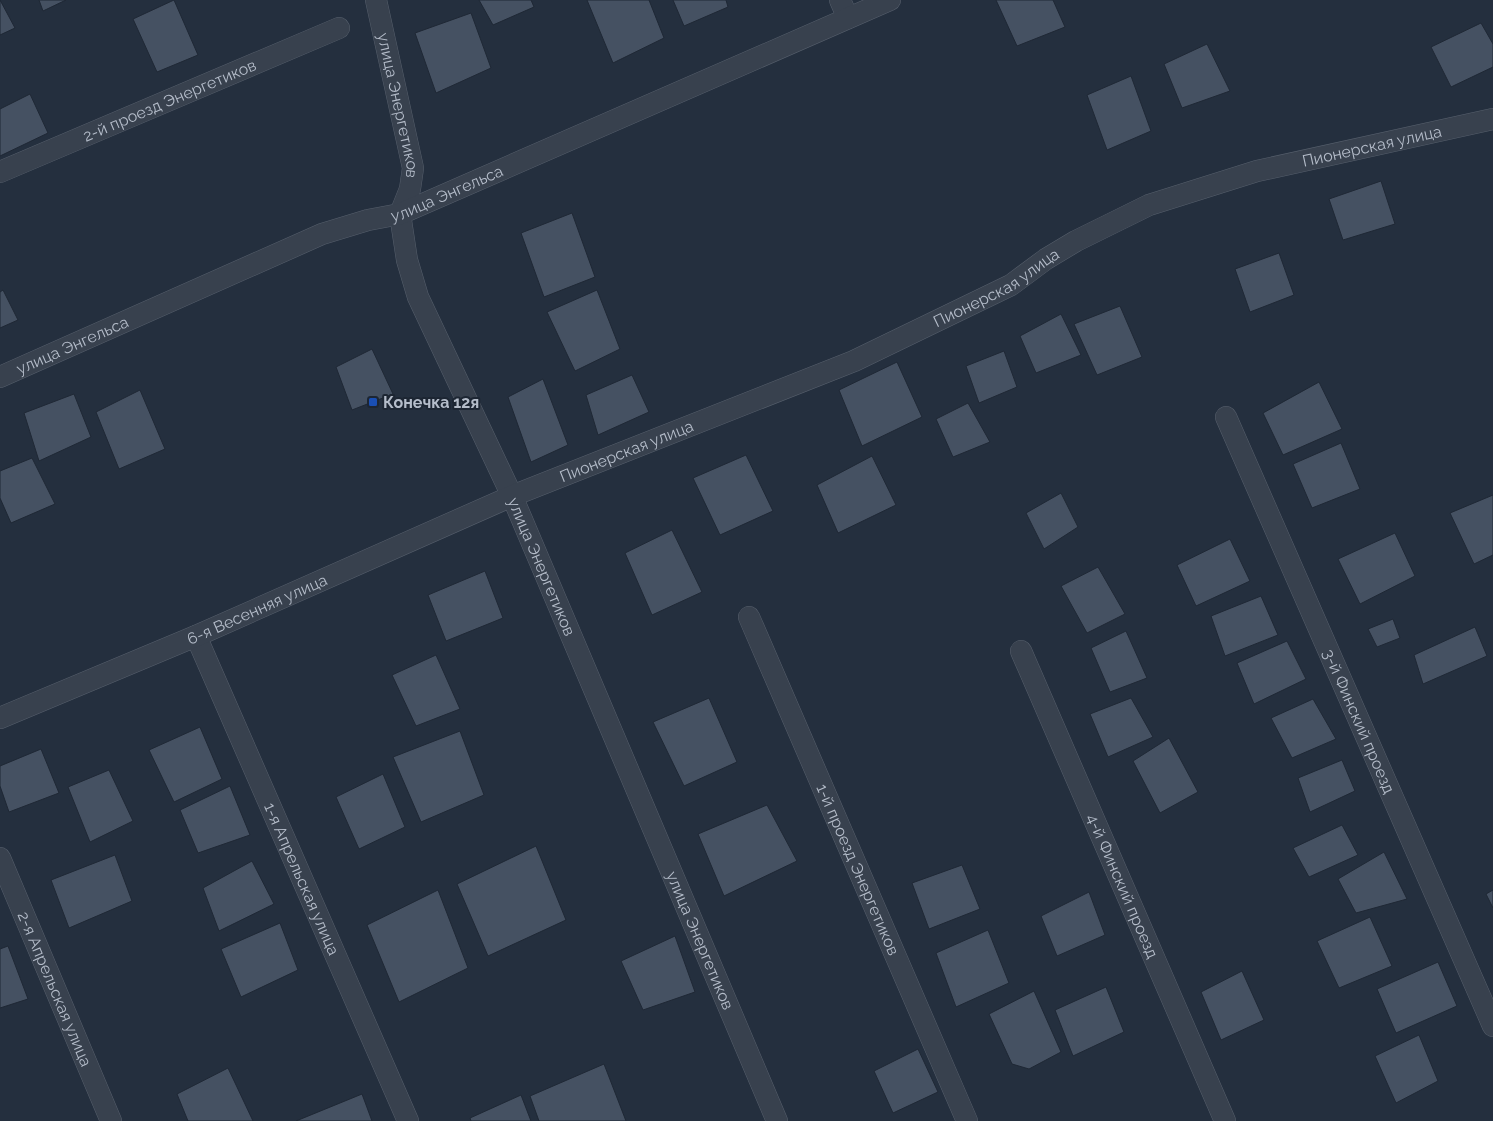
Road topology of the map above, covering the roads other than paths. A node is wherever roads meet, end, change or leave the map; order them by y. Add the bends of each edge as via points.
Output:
1 (890, 0) edge
2 (382, 2) edge
3 (844, 9) edge
4 (339, 28) dead end
5 (1493, 119) edge
6 (0, 172) edge
7 (400, 214) junction
8 (0, 377) edge
9 (1226, 417) dead end
10 (512, 496) junction
11 (749, 617) dead end
12 (196, 636) junction
13 (1021, 651) dead end
14 (0, 718) edge
15 (0, 858) edge
16 (1493, 1026) edge
17 (111, 1121) edge
18 (408, 1121) edge
19 (777, 1121) edge
20 (967, 1121) edge
21 (1225, 1121) edge

1 - 3 street, улица Энгельса
2 - 7 street, улица Энергетиков via 413,168 410,190
3 - 7 street, улица Энгельса
4 - 6 street, 2-й проезд Энергетиков
5 - 10 street, Пионерская улица via 1257,171 1149,205 1069,245 1011,286 854,361
7 - 8 street, улица Энгельса via 322,234
7 - 10 street, улица Энергетиков via 407,260 418,297
9 - 16 street, 3-й Финский проезд
10 - 12 street, 6-я Весенняя улица
10 - 19 street, улица Энергетиков
11 - 20 street, 1-й проезд Энергетиков
12 - 14 street, 6-я Весенняя улица
12 - 18 street, 1-я Апрельская улица
13 - 21 street, 4-й Финский проезд
15 - 17 street, 2-я Апрельская улица

